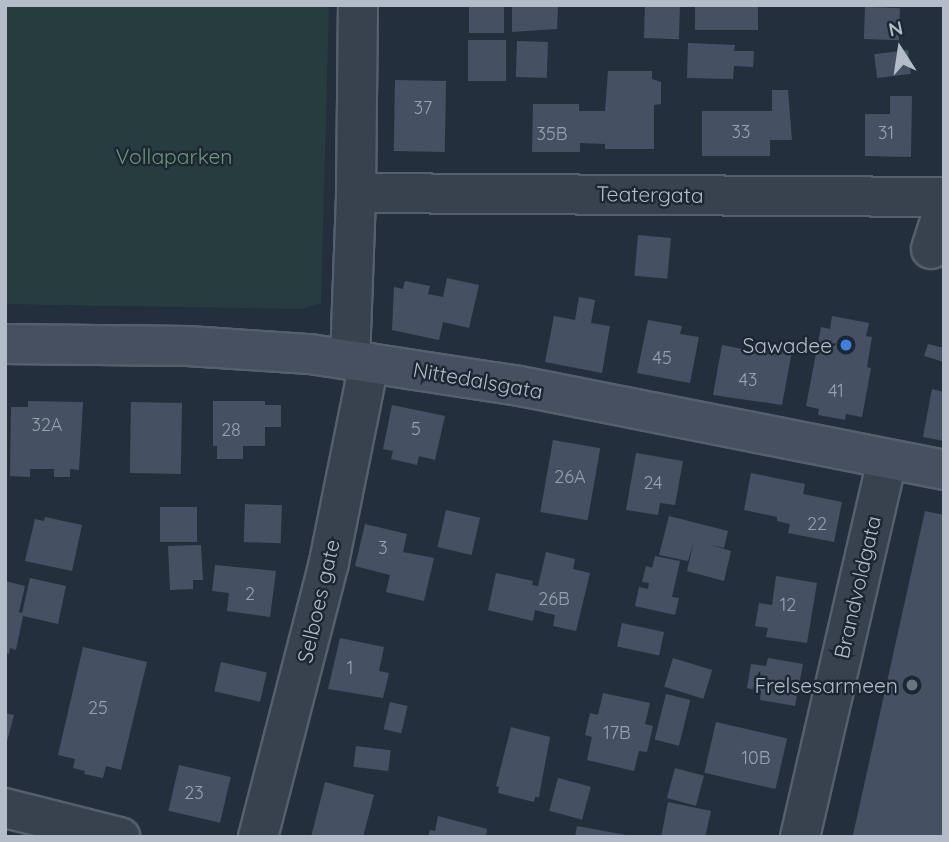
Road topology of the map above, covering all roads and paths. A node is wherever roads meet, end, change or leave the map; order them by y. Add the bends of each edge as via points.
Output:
1 (358, 5) edge
2 (356, 193) junction
3 (944, 197) edge
4 (944, 208) edge
5 (932, 249) dead end
6 (5, 344) edge
7 (360, 362) junction
8 (887, 460) junction
9 (944, 470) edge
10 (5, 808) edge
11 (120, 837) edge
12 (258, 837) edge
13 (800, 837) edge

1 - 2 street, Selboes gate
2 - 3 street, Teatergata
2 - 7 street, Selboes gate
4 - 5 street
6 - 7 street, Nittedalsgata via 188,346
7 - 8 street, Nittedalsgata via 520,386
7 - 12 street, Selboes gate via 329,562
8 - 9 street, Nittedalsgata
8 - 13 street, Brandvoldgata
10 - 11 street

